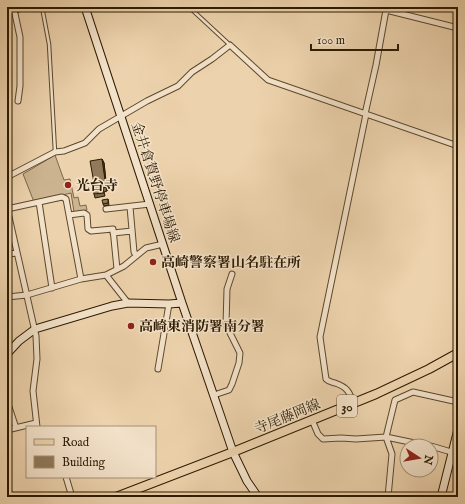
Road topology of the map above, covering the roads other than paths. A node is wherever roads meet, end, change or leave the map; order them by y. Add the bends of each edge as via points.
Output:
1 (42, 7) edge
2 (85, 7) edge
3 (189, 7) edge
4 (378, 7) edge
5 (14, 9) edge
6 (386, 10) junction
7 (458, 28) edge
8 (230, 45) junction
9 (18, 101) dead end
10 (366, 114) junction
11 (121, 118) junction
12 (458, 146) edge
13 (55, 152) junction
14 (7, 177) edge
15 (39, 202) junction
16 (150, 204) junction
17 (130, 207) junction
18 (7, 209) edge
19 (106, 210) dead end
20 (69, 215) junction
21 (132, 231) junction
22 (113, 233) junction
23 (163, 244) junction
24 (18, 253) junction
25 (7, 254) edge
26 (136, 255) junction
27 (117, 269) junction
28 (106, 274) junction
29 (232, 274) dead end
30 (81, 279) junction
31 (52, 288) junction
32 (27, 295) junction
33 (7, 297) edge
34 (128, 303) junction
35 (182, 303) junction
36 (168, 304) junction
37 (35, 329) junction
38 (458, 353) edge
39 (7, 354) edge
40 (158, 369) dead end
41 (214, 395) junction
42 (7, 401) edge
43 (458, 402) edge
44 (353, 404) junction
45 (312, 420) junction
46 (37, 425) edge
47 (26, 427) edge
48 (16, 428) junction
49 (458, 429) edge
50 (7, 430) edge
51 (386, 436) junction
52 (399, 439) edge
53 (439, 448) edge
54 (234, 452) junction
55 (455, 452) edge
56 (66, 478) edge
57 (72, 497) edge
58 (116, 497) edge
59 (258, 497) edge
60 (388, 497) edge
61 (441, 497) edge

1 - 13 lane via 49,44
2 - 11 main road, 金井倉賀野停車場線
3 - 8 lane
4 - 6 street
5 - 9 street via 20,37
6 - 7 street
6 - 10 street
8 - 10 street via 268,80
8 - 11 street via 192,72 178,86 147,101
10 - 12 street
10 - 44 street via 320,341 326,379 347,389
11 - 13 street via 99,130 85,143
11 - 16 main road, 金井倉賀野停車場線
13 - 14 street
15 - 18 street
15 - 20 street via 62,197 66,199
15 - 31 street
16 - 17 street
16 - 23 main road, 金井倉賀野停車場線
17 - 19 street
17 - 21 street
18 - 24 street
20 - 22 street via 84,213 87,215 88,229 113,229
20 - 30 street
21 - 22 street
21 - 26 street
22 - 27 street
23 - 26 street via 146,248
23 - 35 main road, 金井倉賀野停車場線
24 - 25 street
24 - 32 street
26 - 27 street
27 - 28 street
28 - 30 street
28 - 34 street
29 - 41 street via 227,289 226,325 240,353 239,363 229,390
30 - 31 street
31 - 32 street
32 - 33 street
32 - 37 street
34 - 36 main road
34 - 37 main road
35 - 36 main road
35 - 41 main road, 金井倉賀野停車場線
36 - 40 street
37 - 39 main road via 19,340
37 - 46 street via 37,359 33,391
38 - 44 main road, 寺尾藤岡線 / 30
41 - 54 main road, 金井倉賀野停車場線
42 - 48 street
43 - 51 street via 413,392 395,400
44 - 45 main road, 寺尾藤岡線 / 30
45 - 51 street via 323,439
45 - 54 main road, 寺尾藤岡線 / 30
47 - 48 street
48 - 50 street
49 - 55 main road
51 - 52 street
51 - 60 street via 392,454
53 - 55 street
54 - 58 main road, 30
54 - 59 main road, 金井倉賀野停車場線 via 246,481
55 - 61 main road
56 - 57 street

